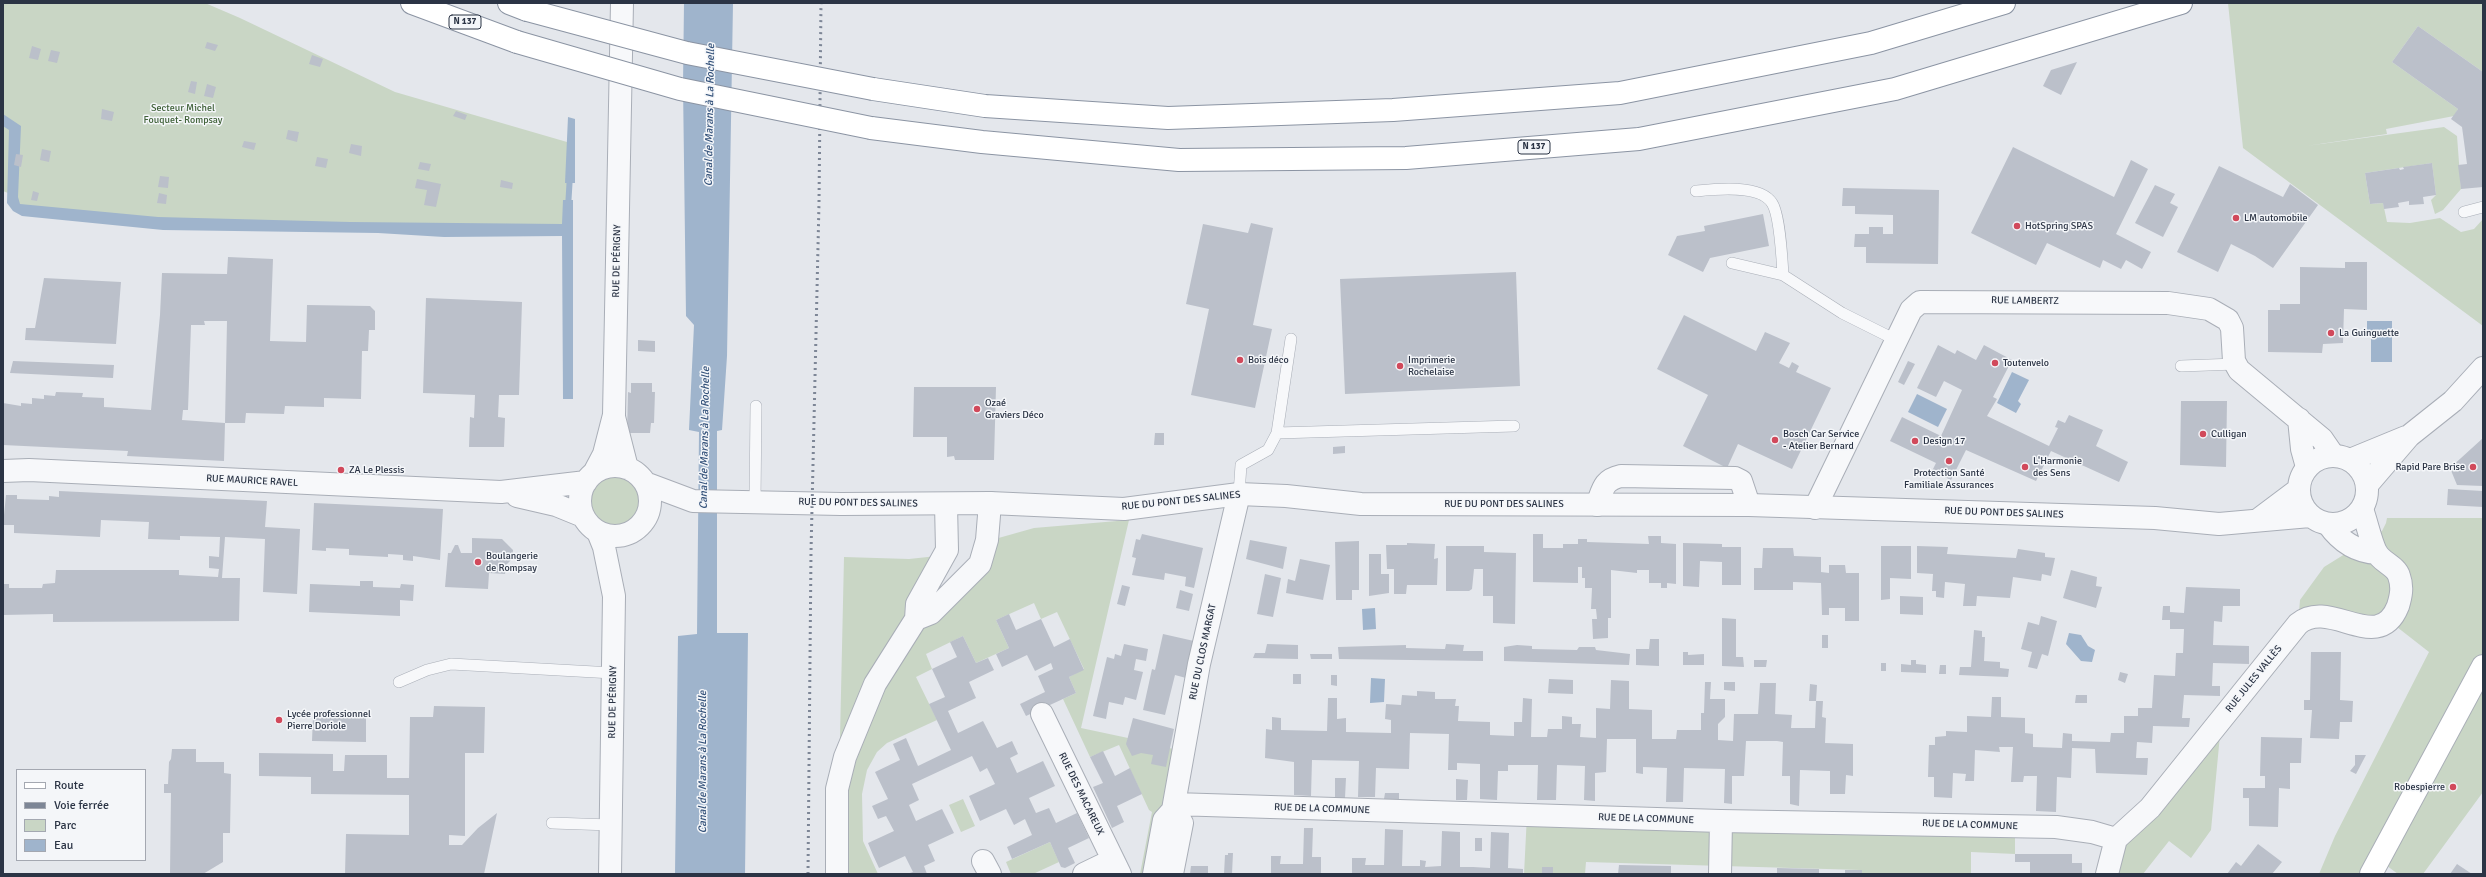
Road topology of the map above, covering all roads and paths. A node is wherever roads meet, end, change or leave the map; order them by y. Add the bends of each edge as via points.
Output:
1 (412, 3) edge
2 (2004, 3) edge
3 (2181, 3) edge
4 (622, 4) edge
5 (518, 6) edge
6 (1696, 191) dead end
7 (2483, 207) edge
8 (2464, 212) dead end
9 (1732, 263) dead end
10 (1783, 275) junction
11 (1291, 339) dead end
12 (1896, 340) junction
13 (2236, 364) junction
14 (2181, 366) dead end
15 (2483, 368) edge
16 (756, 406) dead end
17 (614, 415) junction
18 (2299, 419) junction
19 (1514, 426) dead end
20 (1277, 433) junction
21 (2409, 436) junction
22 (2342, 457) junction
23 (2307, 467) junction
24 (627, 468) junction
25 (3, 471) edge
26 (590, 477) junction
27 (645, 483) junction
28 (2367, 485) junction
29 (2299, 489) junction
30 (501, 492) junction
31 (1238, 494) junction
32 (693, 501) junction
33 (755, 502) junction
34 (990, 503) junction
35 (946, 504) junction
36 (1597, 505) junction
37 (1749, 505) junction
38 (1814, 508) junction
39 (2362, 509) junction
40 (583, 516) junction
41 (646, 516) junction
42 (2259, 519) junction
43 (2319, 520) junction
44 (598, 532) junction
45 (2376, 553) junction
46 (916, 619) junction
47 (2483, 666) edge
48 (613, 673) junction
49 (399, 682) dead end
50 (1042, 714) dead end
51 (1174, 807) junction
52 (1721, 821) junction
53 (552, 823) dead end
54 (610, 825) junction
55 (2116, 839) junction
56 (1117, 867) edge
57 (610, 874) edge
58 (837, 874) edge
59 (1084, 874) edge
60 (1154, 874) edge
61 (1172, 874) edge
62 (1720, 874) edge
63 (2107, 874) edge
64 (2371, 874) edge

1 - 3 main road, N 137, bridge via 517,42 680,89 871,128 982,142 1179,160 1406,158 1639,139 1895,89
2 - 5 main road, bridge via 1871,42 1620,92 1393,110 1168,118 985,106 873,89 687,52
4 - 17 street, RUE DE PÉRIGNY
6 - 10 lane via 1724,188 1745,190 1763,195 1772,203 1781,244
7 - 8 lane
9 - 10 lane
10 - 12 lane via 1842,313
11 - 20 lane
12 - 13 street, RUE LAMBERTZ via 1911,310 1920,302 2168,303 2209,309 2228,320 2232,328
12 - 38 street, RUE LAMBERTZ
13 - 14 lane
13 - 18 street via 2239,370
15 - 21 street via 2453,401
16 - 33 lane
17 - 24 street, RUE DE PÉRIGNY
17 - 26 street, RUE DE PÉRIGNY via 604,454
18 - 22 street
18 - 23 street
19 - 20 lane
20 - 31 lane via 1268,450 1241,465
21 - 22 street
21 - 28 street
22 - 23 street via 2315,461
22 - 28 street via 2359,466
23 - 29 street
24 - 26 street via 604,468
24 - 27 street
25 - 30 street, RUE MAURICE RAVEL via 29,470
26 - 30 street, RUE MAURICE RAVEL
26 - 40 street via 580,504
27 - 32 street, RUE DU PONT DES SALINES
27 - 41 street via 650,505
28 - 39 street via 2368,493
29 - 42 street, RUE DU PONT DES SALINES
29 - 43 street via 2300,499
30 - 40 street, RUE MAURICE RAVEL via 556,505
31 - 34 street, RUE DU PONT DES SALINES via 1124,509
31 - 36 street, RUE DU PONT DES SALINES via 1361,504
31 - 51 street, RUE DU CLOS MARGAT via 1199,664
32 - 33 street, RUE DU PONT DES SALINES
32 - 41 street, RUE DU PONT DES SALINES
33 - 35 street, RUE DU PONT DES SALINES
34 - 35 street, RUE DU PONT DES SALINES
34 - 46 street via 987,540 980,564 931,613
35 - 46 street via 947,550 917,604
36 - 37 street, RUE DU PONT DES SALINES
36 - 37 street via 1604,485 1610,478 1621,476 1735,478 1741,481
37 - 38 street, RUE DU PONT DES SALINES
38 - 42 street, RUE DU PONT DES SALINES via 2155,518 2219,524 2247,523
39 - 43 street, RUE DU PONT DES SALINES via 2347,521
39 - 45 street, RUE JULES VALLÈS
40 - 44 street
41 - 44 street via 640,526 625,534 609,535
42 - 43 street, RUE DU PONT DES SALINES
43 - 45 street, RUE JULES VALLÈS via 2337,536 2362,552
44 - 48 street, RUE DE PÉRIGNY via 604,547 614,596
45 - 55 street, RUE JULES VALLÈS via 2399,574 2402,585 2397,608 2388,620 2379,627 2370,628 2333,617 2304,619 2150,808
46 - 58 street via 875,684 845,757 837,789
47 - 64 main road
48 - 49 lane via 451,664 427,670
48 - 54 street, RUE DE PÉRIGNY
50 - 56 street, RUE DES MACAREUX
51 - 52 street, RUE DE LA COMMUNE
51 - 60 street, RUE DU CLOS MARGAT via 1164,820
51 - 61 street via 1182,822
52 - 55 street, RUE DE LA COMMUNE via 2056,827 2092,832
52 - 62 street
53 - 54 lane
54 - 57 street, RUE DE PÉRIGNY
55 - 63 street
56 - 59 street

